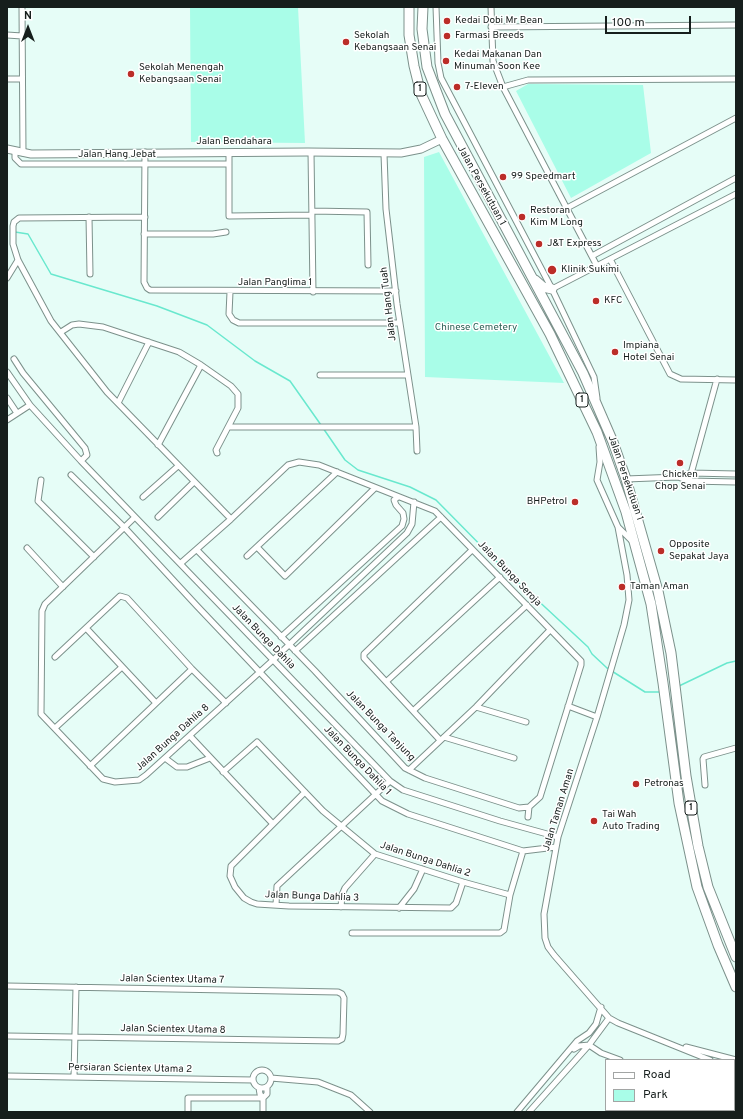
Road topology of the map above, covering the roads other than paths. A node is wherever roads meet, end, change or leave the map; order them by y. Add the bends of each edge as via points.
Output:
1 (22, 7) edge
2 (406, 7) edge
3 (409, 7) edge
4 (423, 7) edge
5 (436, 7) edge
6 (491, 7) edge
7 (736, 25) edge
8 (491, 27) junction
9 (7, 35) edge
10 (409, 35) junction
11 (22, 36) junction
12 (7, 79) edge
13 (22, 79) junction
14 (736, 79) edge
15 (503, 87) junction
16 (736, 118) edge
17 (442, 139) junction
18 (7, 149) edge
19 (15, 151) junction
20 (145, 152) junction
21 (229, 152) junction
22 (311, 152) junction
23 (23, 153) junction
24 (384, 154) junction
25 (145, 164) junction
26 (229, 164) junction
27 (736, 178) edge
28 (736, 194) edge
29 (567, 208) junction
30 (312, 213) junction
31 (89, 217) junction
32 (144, 217) junction
33 (226, 232) dead end
34 (144, 234) junction
35 (592, 256) junction
36 (610, 259) junction
37 (18, 260) junction
38 (368, 265) dead end
39 (598, 266) junction
40 (90, 274) dead end
41 (531, 276) junction
42 (7, 278) edge
43 (552, 289) junction
44 (396, 291) junction
45 (230, 292) junction
46 (313, 292) junction
47 (400, 324) junction
48 (61, 332) junction
49 (149, 342) junction
50 (14, 359) dead end
51 (201, 365) junction
52 (7, 372) edge
53 (320, 375) dead end
54 (407, 375) junction
55 (717, 379) junction
56 (736, 380) edge
57 (7, 398) edge
58 (118, 403) junction
59 (30, 404) junction
60 (597, 407) junction
61 (17, 413) junction
62 (7, 420) edge
63 (229, 427) junction
64 (416, 427) junction
65 (598, 432) junction
66 (158, 445) junction
67 (417, 451) dead end
68 (217, 453) dead end
69 (81, 461) junction
70 (178, 466) junction
71 (336, 472) junction
72 (691, 473) junction
73 (736, 474) edge
74 (71, 475) dead end
75 (678, 477) junction
76 (626, 479) junction
77 (41, 480) dead end
78 (689, 481) junction
79 (194, 482) junction
80 (736, 482) edge
81 (375, 488) junction
82 (143, 497) dead end
83 (398, 497) junction
84 (414, 502) junction
85 (135, 517) junction
86 (158, 517) dead end
87 (441, 517) junction
88 (231, 520) junction
89 (124, 527) junction
90 (618, 527) junction
91 (634, 543) junction
92 (257, 547) junction
93 (27, 548) dead end
94 (197, 550) junction
95 (472, 550) junction
96 (248, 556) dead end
97 (94, 557) junction
98 (181, 563) junction
99 (500, 577) junction
100 (64, 586) junction
101 (527, 605) junction
102 (86, 628) junction
103 (550, 630) junction
104 (281, 637) junction
105 (289, 645) junction
106 (295, 651) junction
107 (55, 657) dead end
108 (273, 660) junction
109 (122, 666) junction
110 (192, 669) junction
111 (260, 672) junction
112 (387, 681) junction
113 (156, 703) junction
114 (226, 703) junction
115 (568, 706) junction
116 (476, 707) junction
117 (414, 710) junction
118 (597, 717) junction
119 (526, 722) dead end
120 (55, 728) junction
121 (190, 736) junction
122 (442, 738) junction
123 (736, 748) edge
124 (165, 758) junction
125 (210, 758) junction
126 (514, 758) dead end
127 (90, 766) junction
128 (409, 770) junction
129 (223, 772) junction
130 (390, 781) junction
131 (706, 785) dead end
132 (305, 792) junction
133 (375, 795) junction
134 (529, 807) junction
135 (528, 817) dead end
136 (273, 824) junction
137 (340, 826) junction
138 (558, 837) junction
139 (556, 847) junction
140 (523, 851) junction
141 (375, 854) junction
142 (423, 869) junction
143 (463, 882) junction
144 (510, 895) junction
145 (276, 905) junction
146 (341, 907) junction
147 (399, 908) junction
148 (352, 933) dead end
149 (735, 953) edge
150 (7, 986) edge
151 (736, 986) edge
152 (76, 987) junction
153 (601, 1007) junction
154 (609, 1018) junction
155 (7, 1036) edge
156 (75, 1037) junction
157 (338, 1041) joint
158 (668, 1043) junction
159 (589, 1045) junction
160 (570, 1052) junction
161 (617, 1059) edge
162 (708, 1059) edge
163 (732, 1059) edge
164 (7, 1076) edge
165 (74, 1077) junction
166 (271, 1078) junction
167 (253, 1080) junction
168 (267, 1087) junction
169 (260, 1088) junction
170 (263, 1098) junction
171 (188, 1112) edge
172 (263, 1112) edge
173 (370, 1112) edge
174 (517, 1112) edge
175 (529, 1112) edge

1 - 11 street
2 - 10 street
3 - 10 highway, Jalan Persekutuan 1 / 1
4 - 41 highway, Jalan Persekutuan 1 / 1 via 422,29 427,67 444,114
5 - 43 street via 441,78
6 - 8 street
7 - 8 street
8 - 15 street via 493,61
9 - 11 street
10 - 17 highway, Jalan Persekutuan 1 / 1 via 421,94
11 - 13 street
12 - 13 street
13 - 23 street
14 - 15 street via 528,80
15 - 29 street
16 - 29 street
17 - 24 street, Jalan Bendahara via 417,151
17 - 65 highway, Jalan Persekutuan 1 / 1 via 550,334
18 - 19 street, Jalan Bendahara
19 - 23 street, Jalan Bendahara
19 - 25 street, Jalan Hang Jebat via 15,158 21,164
20 - 21 street, Jalan Bendahara
20 - 23 street, Jalan Bendahara
20 - 25 street
21 - 22 street, Jalan Bendahara
21 - 26 street
22 - 24 street, Jalan Bendahara
22 - 30 street
24 - 44 street, Jalan Hang Tuah via 386,210
25 - 26 street, Jalan Hang Jebat
25 - 32 street
26 - 30 street via 229,216
27 - 35 street
28 - 36 street
29 - 35 street
30 - 38 street via 367,212
30 - 46 street
31 - 32 street
31 - 37 street via 18,218 13,226 13,244
31 - 40 street
32 - 34 street
33 - 34 street
34 - 45 street, Jalan Panglima 1 via 144,282 147,288 154,291
35 - 39 street
36 - 39 street
36 - 55 street via 670,374 681,379
37 - 42 street
37 - 48 street via 51,321
39 - 43 street
41 - 43 highway via 543,287
41 - 60 highway, Jalan Persekutuan 1 / 1 via 560,329
43 - 60 street via 594,377
44 - 46 street, Jalan Panglima 1
44 - 47 street, Jalan Hang Tuah
45 - 46 street, Jalan Panglima 1
45 - 47 street via 229,314 238,322
47 - 54 street, Jalan Hang Tuah
48 - 49 street via 72,325 86,324
48 - 58 street
49 - 51 street via 179,352
49 - 58 street
50 - 69 street via 86,448 87,455
51 - 63 street via 234,390 239,398 238,408
51 - 66 street
52 - 59 street, Jalan Bunga Dahlia
53 - 54 street
54 - 64 street, Jalan Hang Tuah
55 - 56 street
55 - 72 street
57 - 61 street
58 - 66 street
59 - 61 street
59 - 69 street, Jalan Bunga Dahlia
60 - 76 highway, Jalan Persekutuan 1 / 1
61 - 62 street
63 - 64 street
63 - 68 street
64 - 67 street, Jalan Hang Tuah
65 - 90 street via 600,453 597,480
65 - 91 highway, Jalan Persekutuan 1 / 1
66 - 70 street
69 - 85 street, Jalan Bunga Dahlia
70 - 79 street
70 - 82 street
71 - 81 street, Jalan Bunga Seroja
71 - 88 street, Jalan Bunga Seroja via 299,462 286,466
71 - 92 street
72 - 73 street
72 - 75 street
72 - 78 street
74 - 89 street, Jalan Bunga Dahlia 1
75 - 76 street
75 - 78 street
76 - 149 highway, Jalan Persekutuan 1 / 1 via 658,591 675,679 686,776 698,846 708,887
77 - 97 street via 38,501
78 - 80 street
79 - 86 street
79 - 88 street
81 - 83 street, Jalan Bunga Seroja
81 - 92 street via 285,576
83 - 84 street, Jalan Bunga Seroja
83 - 104 street via 394,500 403,514 402,526
84 - 87 street, Jalan Bunga Seroja via 428,507
84 - 105 street, Jalan Bunga Dahlia 8 via 412,524 407,533
85 - 89 street, Jalan Bunga Dahlia 8
85 - 98 street, Jalan Bunga Dahlia
87 - 95 street, Jalan Bunga Seroja
87 - 106 street
88 - 94 street
89 - 97 street, Jalan Bunga Dahlia 8
89 - 111 street, Jalan Bunga Dahlia 1
90 - 91 street
90 - 118 street, Jalan Taman Aman via 628,575 629,600
91 - 151 highway, Jalan Persekutuan 1 / 1 via 651,604 679,803 697,887
92 - 96 street
93 - 100 street
94 - 98 street
94 - 104 street, Jalan Bunga Tanjung
95 - 99 street, Jalan Bunga Seroja
95 - 112 street via 366,651 364,658
97 - 100 street, Jalan Bunga Dahlia 8
98 - 108 street, Jalan Bunga Dahlia
99 - 101 street, Jalan Bunga Seroja
99 - 112 street
100 - 120 street, Jalan Bunga Dahlia 8 via 45,604 42,611 41,714
101 - 103 street, Jalan Bunga Seroja
101 - 117 street
102 - 107 street
102 - 109 street
102 - 110 street via 120,596 127,598
103 - 115 street, Jalan Bunga Seroja via 581,661
103 - 116 street
104 - 105 street, Jalan Bunga Tanjung
105 - 106 street, Jalan Bunga Tanjung
105 - 108 street, Jalan Bunga Dahlia 8
106 - 128 street, Jalan Bunga Tanjung
108 - 111 street, Jalan Bunga Dahlia 8
108 - 130 street, Jalan Bunga Dahlia
109 - 113 street
109 - 120 street
110 - 113 street
110 - 114 street
111 - 114 street, Jalan Bunga Dahlia 8
111 - 133 street, Jalan Bunga Dahlia 1
112 - 117 street
113 - 127 street
114 - 121 street, Jalan Bunga Dahlia 8
115 - 118 street
115 - 134 street, Jalan Bunga Seroja via 540,797
116 - 119 street
116 - 122 street
117 - 122 street
118 - 138 street, Jalan Taman Aman
120 - 127 street, Jalan Bunga Dahlia 8
121 - 124 street, Jalan Bunga Dahlia 8
121 - 125 street
122 - 126 street
122 - 128 street
123 - 131 street via 704,757
124 - 125 street via 177,767 187,767
124 - 127 street, Jalan Bunga Dahlia 8 via 139,780 127,782 107,781
125 - 129 street
128 - 134 street, Jalan Bunga Tanjung via 425,778 519,808
129 - 132 street, Jalan Bunga Dahlia 2 via 257,742
129 - 136 street
130 - 133 street
130 - 138 street, Jalan Bunga Dahlia via 403,790
132 - 136 street, Jalan Bunga Dahlia 3
132 - 137 street, Jalan Bunga Dahlia 2
133 - 137 street
133 - 140 street, Jalan Bunga Dahlia 1 via 389,806 408,814
134 - 135 street
136 - 145 street, Jalan Bunga Dahlia 3 via 231,866 230,876 244,898 257,904
137 - 141 street, Jalan Bunga Dahlia 2
137 - 145 street via 277,886
138 - 139 street, Jalan Taman Aman
139 - 140 street, Jalan Bunga Dahlia 1
139 - 153 street, Jalan Taman Aman via 544,914 545,938 554,955
140 - 144 street
141 - 142 street, Jalan Bunga Dahlia 2
141 - 146 street via 343,891
142 - 143 street, Jalan Bunga Dahlia 2
142 - 147 street via 414,889
143 - 144 street, Jalan Bunga Dahlia 2
143 - 147 street, Jalan Bunga Dahlia 3 via 456,903 451,908
144 - 148 street via 504,930 500,933
145 - 146 street, Jalan Bunga Dahlia 3
146 - 147 street, Jalan Bunga Dahlia 3
150 - 152 street, Jalan Scientex Utama 7
152 - 156 street
152 - 157 street, Jalan Scientex Utama 7 via 338,992 344,998 343,1034 342,1039
153 - 154 street, Jalan Taman Aman
153 - 160 street via 596,1024
154 - 158 street
154 - 159 street
155 - 156 street, Jalan Scientex Utama 8
156 - 157 street, Jalan Scientex Utama 8
156 - 165 street
158 - 162 street
158 - 163 street
159 - 160 street via 579,1046
159 - 161 street
159 - 175 street
160 - 174 street
164 - 165 street, Persiaran Scientex Utama 2
165 - 167 street, Persiaran Scientex Utama 2
166 - 167 street via 270,1074 261,1070
166 - 168 street via 271,1083
166 - 173 street via 312,1081 330,1086 351,1095
167 - 169 street
168 - 169 street
168 - 170 street via 267,1094
169 - 170 street
170 - 171 street via 188,1098
170 - 172 street

